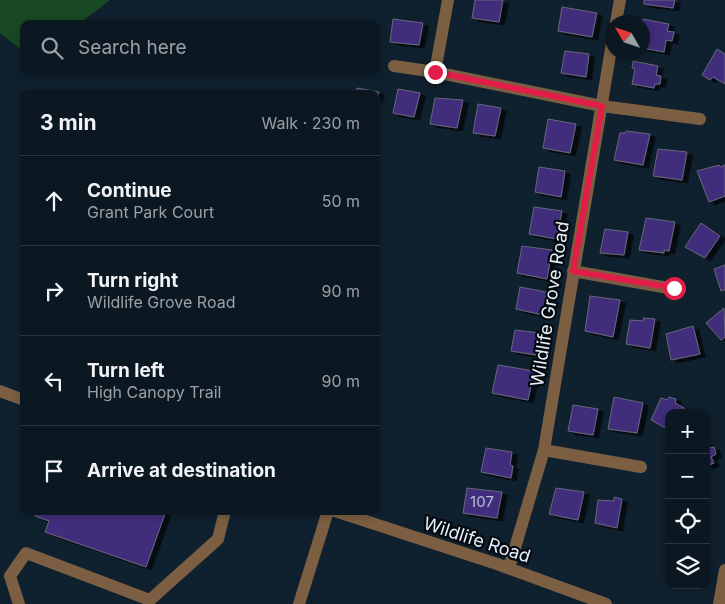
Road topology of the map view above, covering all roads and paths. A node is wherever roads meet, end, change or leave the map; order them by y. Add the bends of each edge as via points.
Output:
1 (448, 0) edge
2 (620, 0) edge
3 (617, 15) edge
4 (609, 60) edge
5 (394, 66) dead end
6 (435, 72) junction
7 (602, 106) junction
8 (700, 119) dead end
9 (573, 271) junction
10 (674, 288) dead end
11 (0, 391) edge
12 (20, 398) edge
13 (544, 450) junction
14 (641, 468) dead end
15 (224, 515) edge
16 (327, 515) edge
17 (347, 515) edge
18 (509, 568) junction
19 (725, 570) edge
20 (147, 602) edge
21 (19, 604) edge
22 (299, 604) edge
23 (606, 604) edge
24 (719, 604) edge

1 - 6 street
2 - 3 street
4 - 7 street, Wildlife Grove Road
5 - 6 street
6 - 7 street
7 - 8 street
7 - 9 street, Wildlife Grove Road
9 - 10 street
9 - 13 street, Wildlife Grove Road
11 - 12 street
13 - 14 street
13 - 18 street, Wildlife Grove Road
15 - 20 street via 218,539
16 - 22 street
17 - 18 street, Wildlife Road
18 - 23 street, Wildlife Road
19 - 24 street
20 - 21 street via 26,553 10,576

